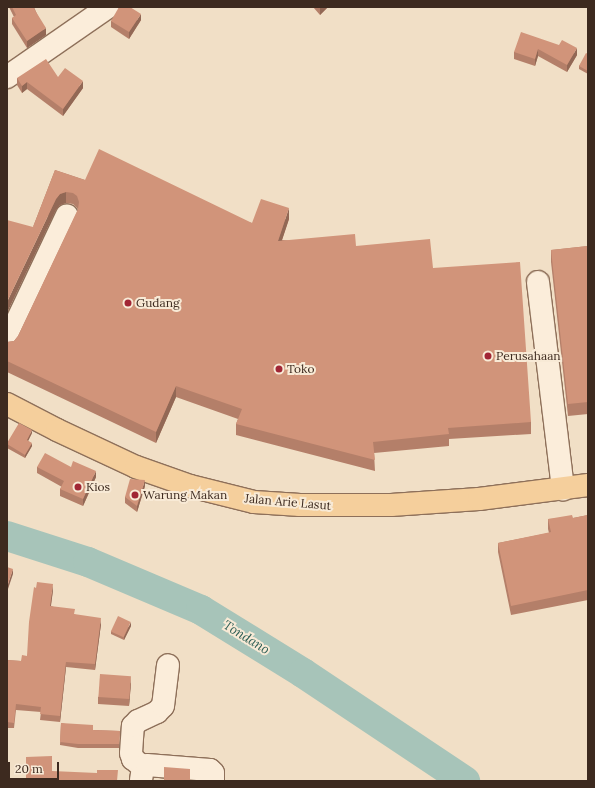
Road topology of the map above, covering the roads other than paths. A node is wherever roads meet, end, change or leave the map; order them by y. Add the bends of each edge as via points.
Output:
1 (108, 7) edge
2 (7, 77) edge
3 (67, 215) dead end
4 (538, 282) dead end
5 (7, 342) edge
6 (7, 404) edge
7 (588, 485) edge
8 (564, 489) junction
9 (168, 665) dead end
10 (142, 774) edge
11 (213, 781) edge

1 - 2 street
3 - 5 street
4 - 8 street
6 - 8 main road, Jalan Arie Lasut via 136,467 190,486 254,502 300,505 391,504 479,499
7 - 8 main road, Jalan Arie Lasut
9 - 10 street via 163,706 133,726 131,753
10 - 11 street via 147,765 210,770 213,773

